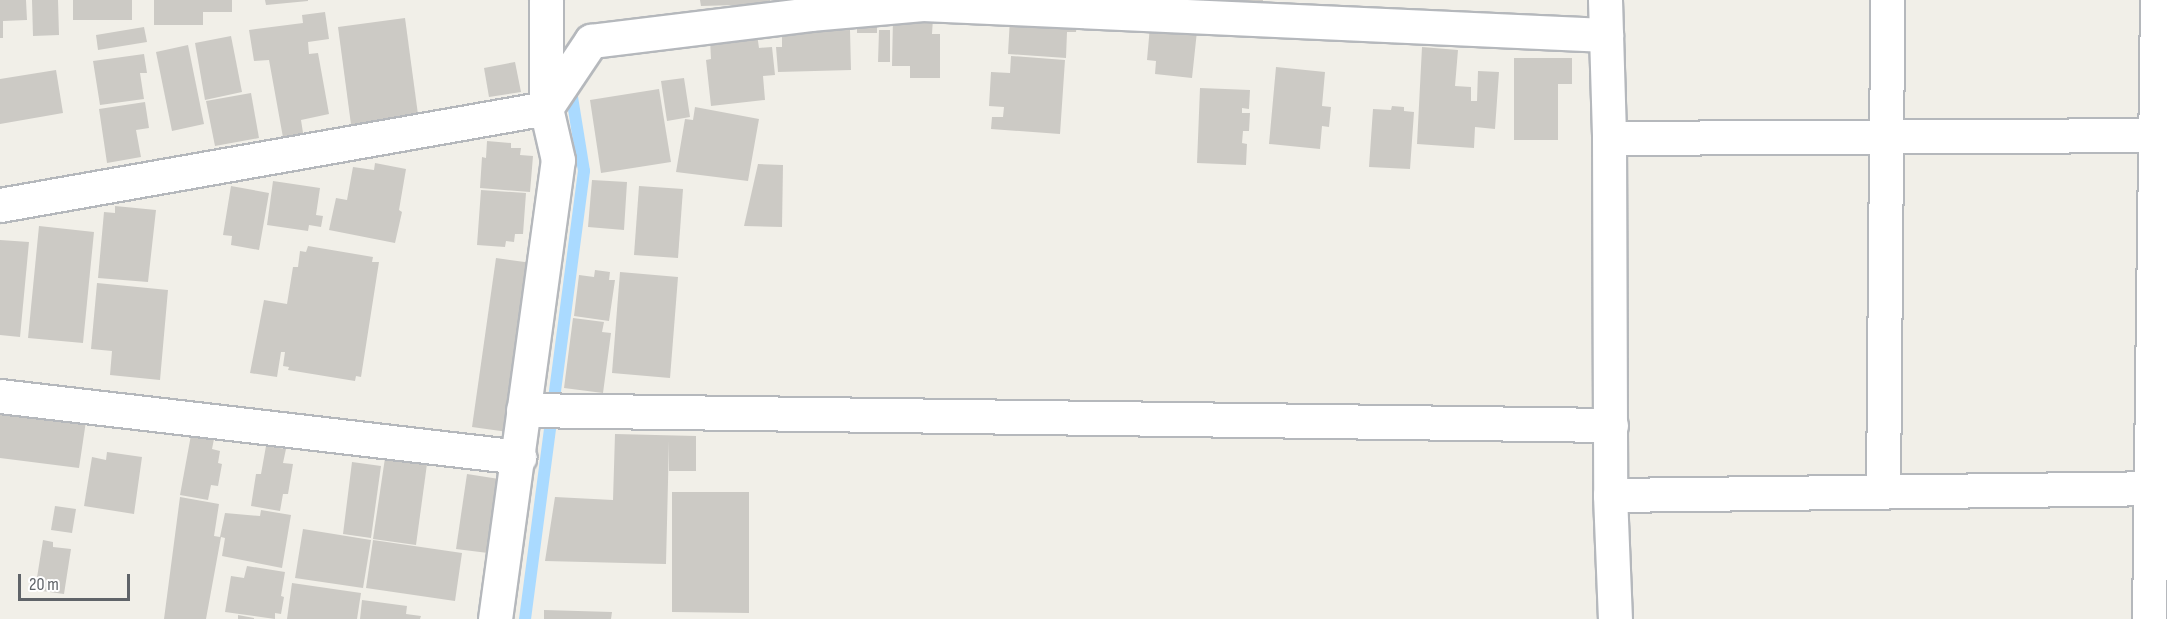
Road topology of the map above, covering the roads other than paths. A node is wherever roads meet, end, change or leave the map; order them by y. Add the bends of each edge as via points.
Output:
1 (546, 0) edge
2 (1605, 0) edge
3 (1887, 0) edge
4 (2157, 0) edge
5 (1606, 35) junction
6 (546, 108) junction
7 (2161, 135) edge
8 (1886, 136) junction
9 (1609, 138) junction
10 (0, 205) edge
11 (0, 396) edge
12 (523, 410) junction
13 (1611, 424) junction
14 (519, 457) junction
15 (2159, 488) edge
16 (1883, 492) junction
17 (1610, 495) junction
18 (495, 619) edge
19 (1616, 619) edge
20 (2149, 619) edge

1 - 6 street
2 - 5 street
3 - 8 street
4 - 7 street
5 - 6 street via 923,4 591,41
5 - 9 street
6 - 10 street
6 - 12 street via 558,160
7 - 8 street
7 - 15 street
8 - 9 street
8 - 16 street
9 - 13 street
11 - 14 street
12 - 13 street
12 - 14 street
13 - 17 street
14 - 18 street
15 - 16 street
15 - 20 street
16 - 17 street
17 - 19 street

